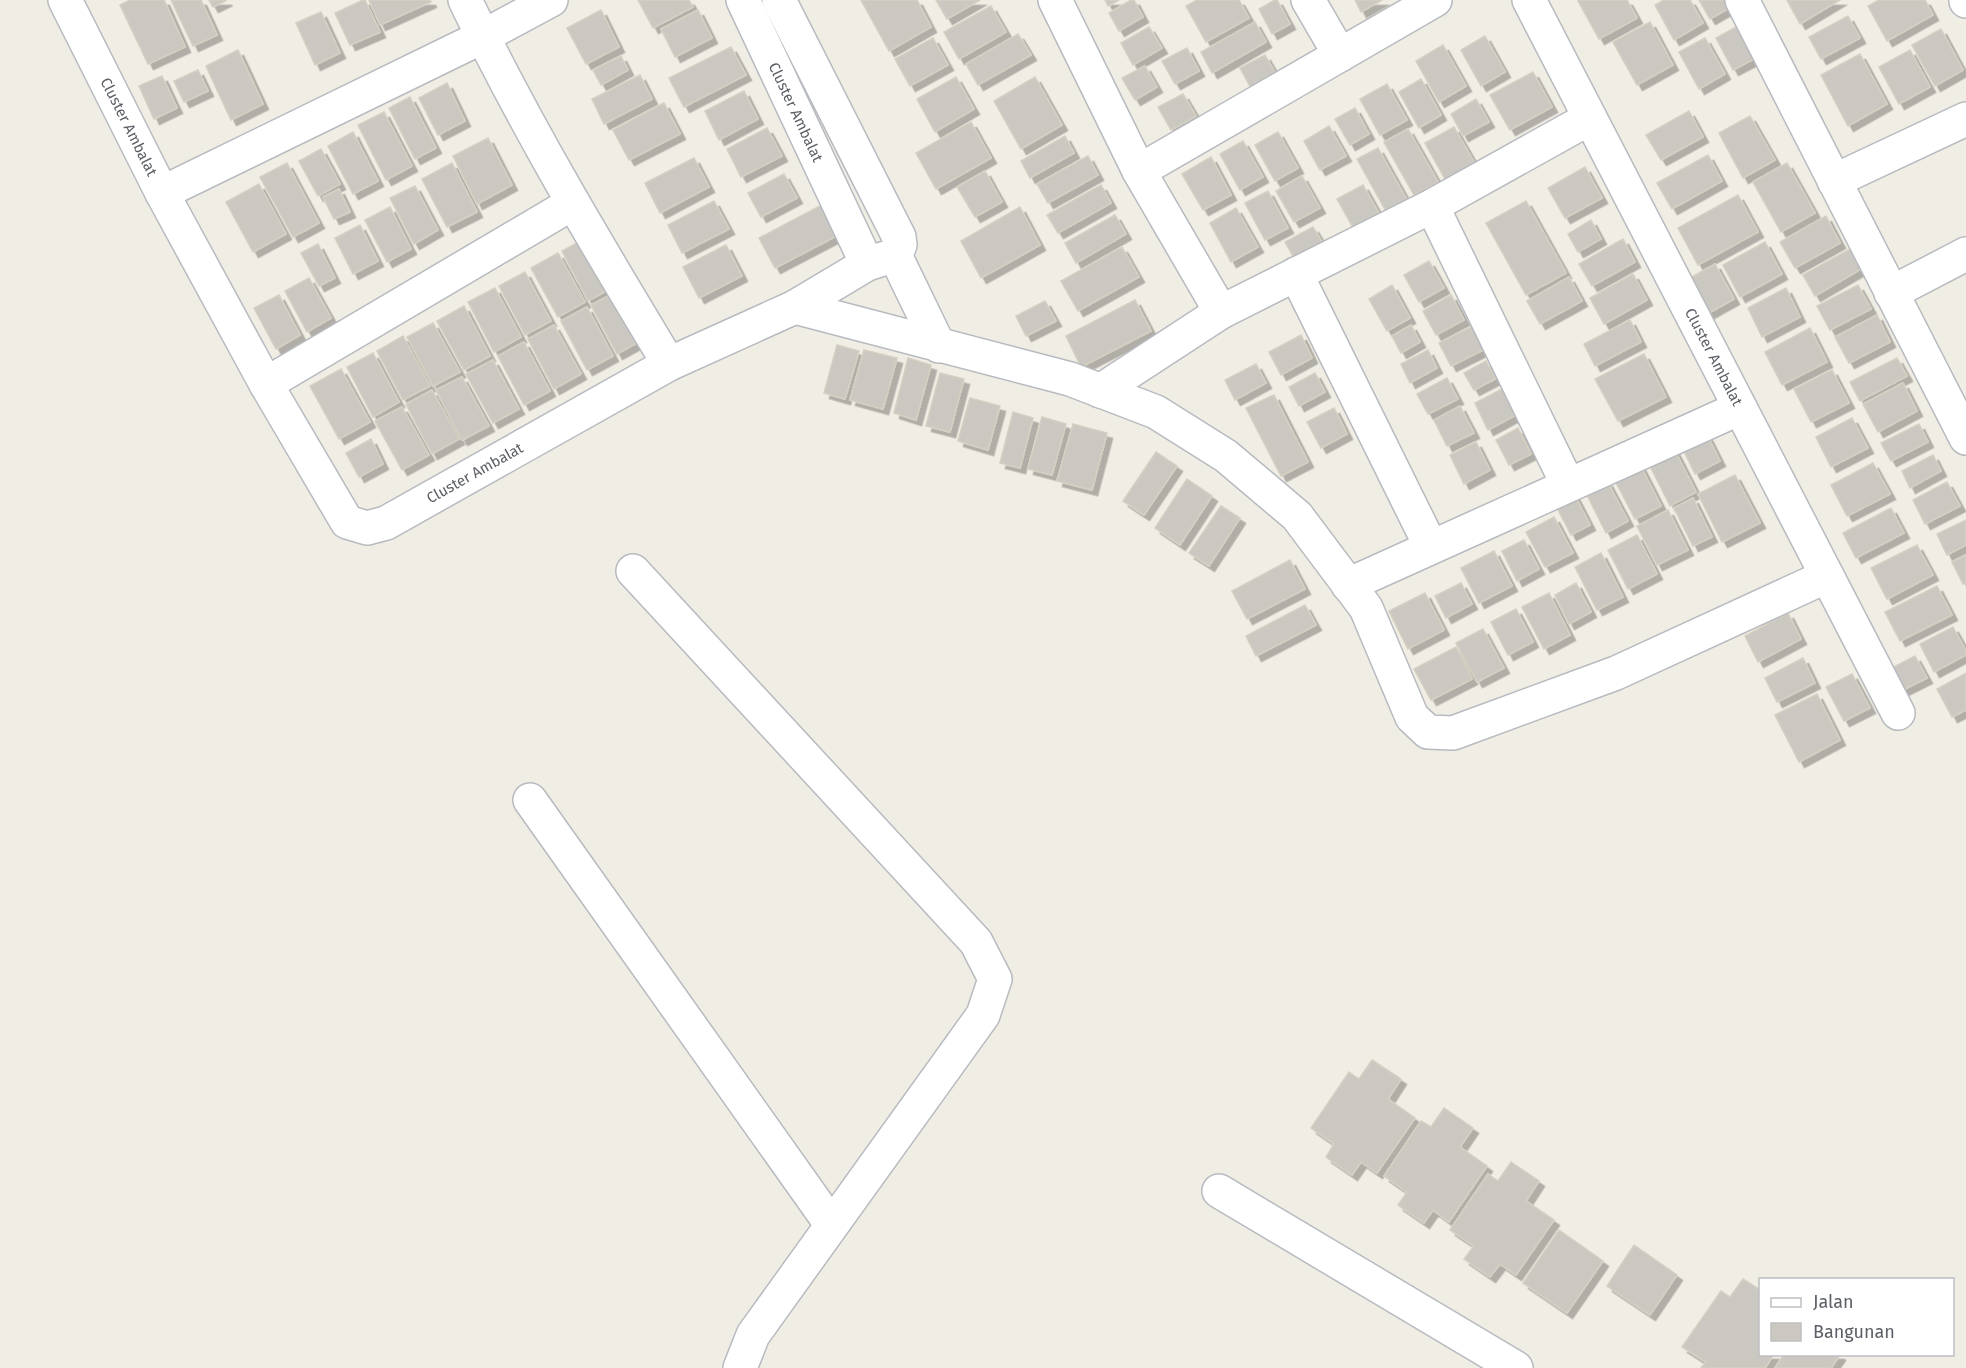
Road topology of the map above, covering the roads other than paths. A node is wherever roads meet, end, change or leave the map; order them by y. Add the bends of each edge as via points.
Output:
1 (65, 0) edge
2 (465, 0) edge
3 (551, 0) edge
4 (743, 0) edge
5 (779, 0) edge
6 (1055, 0) edge
7 (1308, 0) edge
8 (1435, 0) edge
9 (1529, 0) edge
10 (1742, 0) edge
11 (482, 37) junction
12 (1340, 55) junction
13 (1590, 118) junction
14 (1966, 119) edge
15 (1138, 171) junction
16 (1834, 181) junction
17 (162, 193) junction
18 (573, 203) junction
19 (1432, 206) junction
20 (1966, 254) edge
21 (881, 260) junction
22 (1296, 274) junction
23 (1891, 293) junction
24 (795, 307) junction
25 (1221, 312) junction
26 (939, 346) junction
27 (669, 364) junction
28 (266, 384) junction
29 (1100, 391) junction
30 (1740, 408) junction
31 (1966, 438) edge
32 (1568, 485) junction
33 (1431, 547) junction
34 (633, 571) dead end
35 (1827, 576) junction
36 (1348, 585) junction
37 (1898, 713) dead end
38 (530, 800) dead end
39 (1219, 1191) dead end
40 (831, 1224) junction
41 (740, 1368) edge
42 (1516, 1368) edge

1 - 17 street, Cluster Ambalat
2 - 11 street
3 - 11 street
4 - 21 street, Cluster Ambalat
5 - 21 street via 899,237 900,246
6 - 15 street
7 - 12 street
8 - 12 street
9 - 13 street, Cluster Ambalat
10 - 16 street
11 - 17 street
11 - 18 street
12 - 15 street
13 - 19 street
13 - 30 street, Cluster Ambalat
14 - 16 street
15 - 25 street
16 - 23 street
17 - 28 street, Cluster Ambalat
18 - 27 street
18 - 28 street
19 - 22 street
19 - 32 street
20 - 23 street
21 - 24 street, Cluster Ambalat
21 - 26 street
22 - 25 street
22 - 33 street
23 - 31 street
24 - 26 street
24 - 27 street, Cluster Ambalat
25 - 29 street
26 - 29 street via 1070,379
27 - 28 street, Cluster Ambalat via 386,523 367,528 347,522
29 - 36 street via 1156,412 1226,456 1298,516
30 - 32 street
30 - 35 street, Cluster Ambalat
32 - 33 street
33 - 36 street
34 - 40 street via 976,942 995,979 983,1015
35 - 36 street via 1616,673 1453,733 1428,732 1412,717 1366,609
35 - 37 street, Cluster Ambalat
38 - 40 street
39 - 42 street
40 - 41 street via 753,1335

